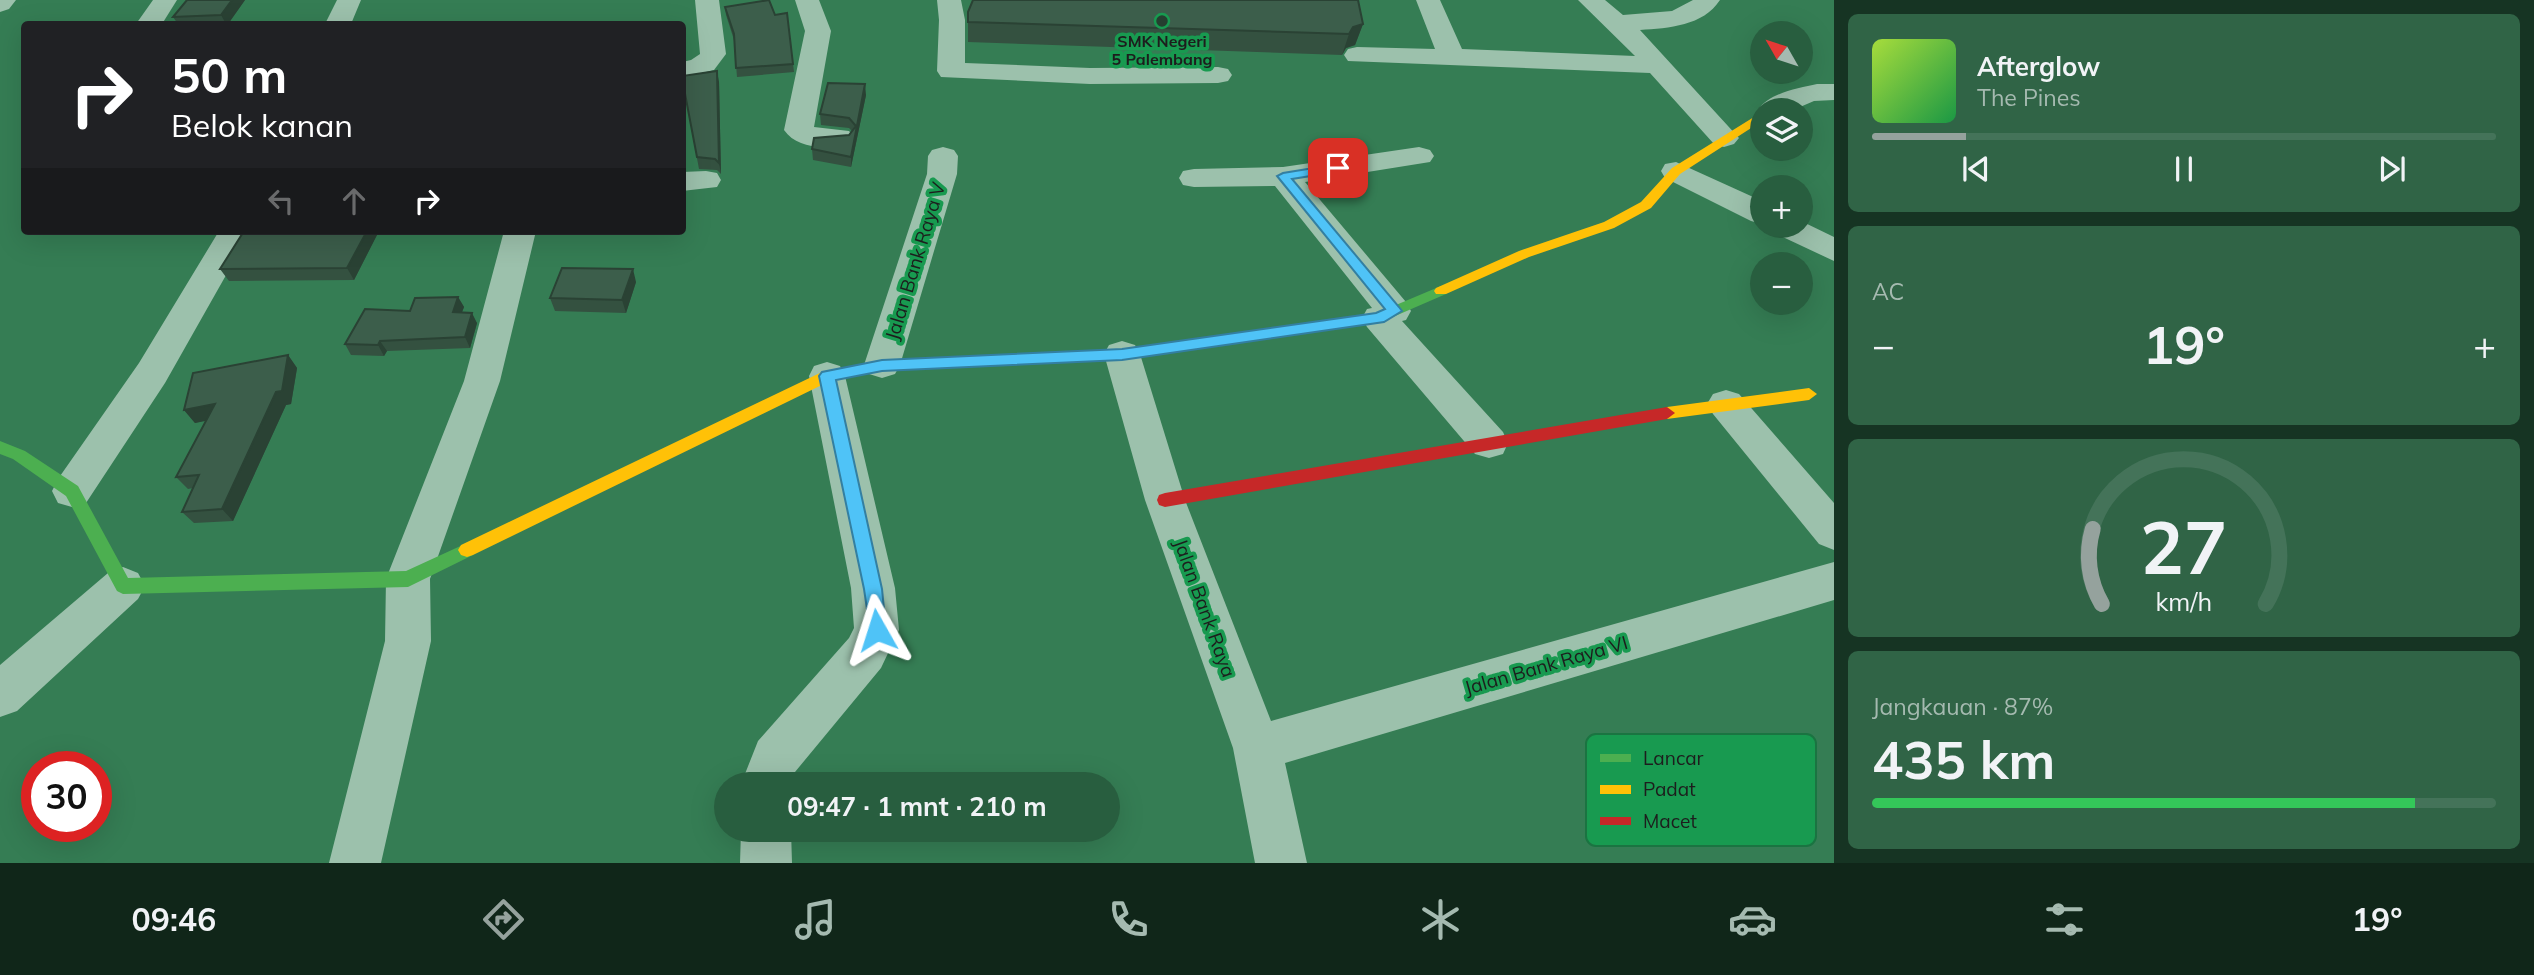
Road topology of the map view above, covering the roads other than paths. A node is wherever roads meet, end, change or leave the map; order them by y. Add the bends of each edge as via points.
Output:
1 (4, 0) edge
2 (165, 0) edge
3 (349, 0) edge
4 (707, 0) edge
5 (807, 0) edge
6 (949, 0) edge
7 (1428, 0) edge
8 (1590, 0) edge
9 (1708, 0) edge
10 (0, 4) edge
11 (151, 21) edge
12 (339, 21) edge
13 (1618, 23) junction
14 (1357, 55) edge
15 (1452, 57) junction
16 (1659, 65) junction
17 (686, 69) edge
18 (1218, 75) dead end
19 (1834, 92) edge
20 (1797, 98) edge
21 (1750, 123) edge
22 (839, 136) edge
23 (1724, 138) junction
24 (943, 156) dead end
25 (1419, 156) dead end
26 (1676, 172) junction
27 (1283, 176) junction
28 (1194, 178) dead end
29 (1750, 208) edge
30 (233, 235) edge
31 (519, 235) edge
32 (1810, 238) edge
33 (1834, 250) edge
34 (1387, 315) junction
35 (1122, 354) junction
36 (882, 365) junction
37 (827, 376) junction
38 (1809, 394) dead end
39 (1726, 404) junction
40 (1489, 443) junction
41 (0, 447) edge
42 (72, 491) junction
43 (1165, 500) junction
44 (1834, 532) edge
45 (408, 579) junction
46 (1834, 581) edge
47 (123, 586) junction
48 (0, 695) edge
49 (1257, 748) junction
50 (770, 772) edge
51 (766, 842) edge
52 (355, 863) edge
53 (766, 863) edge
54 (1281, 863) edge

1 - 10 street
2 - 11 street
3 - 12 street
4 - 17 street via 713,54 707,63
5 - 22 street via 818,31 799,130 815,138
6 - 18 street via 951,71
7 - 15 street
8 - 13 street
9 - 13 street via 1687,17
13 - 16 street
14 - 15 street
15 - 16 street
16 - 23 street
19 - 20 street via 1818,91
21 - 23 street
23 - 26 street
24 - 36 street, Jalan Bank Raya V via 942,174
25 - 27 street
26 - 29 street
26 - 34 street via 1646,205 1609,225 1524,254
27 - 28 street
27 - 34 street
30 - 42 street via 152,373
31 - 45 street via 482,381
32 - 33 street
34 - 35 street
34 - 40 street
35 - 36 street
35 - 43 street, Jalan Bank Raya
36 - 37 street
37 - 45 street
37 - 50 street via 873,589 877,630 865,653 775,758
38 - 39 street
39 - 40 street
39 - 44 street
40 - 43 street
41 - 42 street
42 - 47 street
43 - 49 street, Jalan Bank Raya
45 - 47 street
45 - 52 street via 408,641
46 - 49 street, Jalan Bank Raya VI
47 - 48 street
49 - 54 street, Jalan Bank Raya
51 - 53 street

